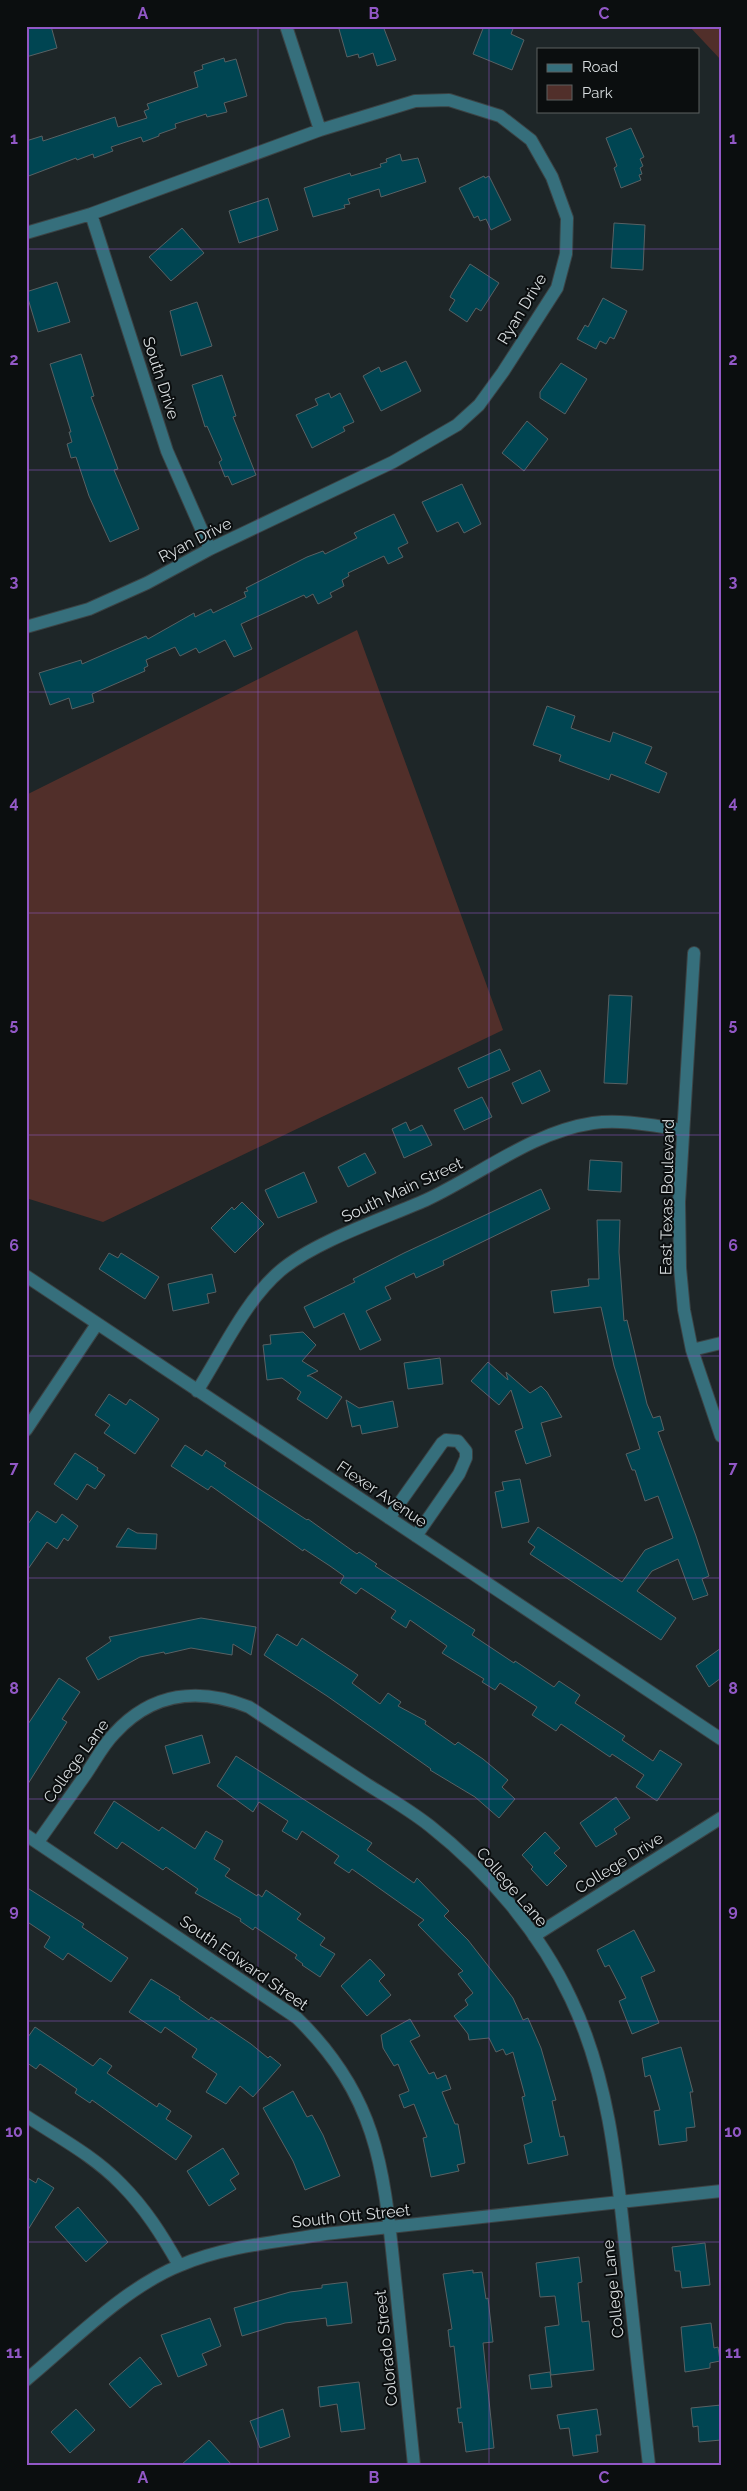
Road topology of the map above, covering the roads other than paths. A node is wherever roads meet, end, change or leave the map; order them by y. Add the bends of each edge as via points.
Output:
1 (286, 26) edge
2 (320, 130) junction
3 (91, 214) junction
4 (26, 233) edge
5 (210, 549) junction
6 (26, 627) edge
7 (694, 953) dead end
8 (683, 1130) junction
9 (26, 1276) edge
10 (97, 1324) junction
11 (721, 1344) edge
12 (692, 1350) junction
13 (197, 1391) junction
14 (26, 1430) edge
15 (721, 1436) edge
16 (389, 1518) junction
17 (416, 1536) junction
18 (721, 1738) edge
19 (721, 1818) edge
20 (26, 1835) edge
21 (38, 1842) junction
22 (534, 1936) junction
23 (26, 2116) edge
24 (721, 2191) edge
25 (620, 2202) junction
26 (390, 2228) junction
27 (179, 2265) junction
28 (26, 2380) edge
29 (414, 2465) edge
30 (649, 2465) edge

1 - 2 street
2 - 3 street, Ryan Drive
2 - 5 street, Ryan Drive via 415,101 449,100 500,116 531,140 552,177 567,218 566,254 557,288 484,398 457,425 393,462
3 - 4 street, Ryan Drive
3 - 5 street, South Drive via 167,451
5 - 6 street, Ryan Drive via 147,583 88,609
7 - 8 street, East Texas Boulevard
8 - 12 street, East Texas Boulevard via 680,1268
8 - 13 street, South Main Street via 616,1122 568,1129 542,1138 427,1199 305,1253 260,1290
9 - 10 street, Flexer Avenue
10 - 13 street, Flexer Avenue
10 - 14 street
11 - 12 street
12 - 15 street, East Texas Boulevard
13 - 16 street, Flexer Avenue
16 - 17 street, Flexer Avenue
16 - 17 street via 442,1443 458,1441 466,1451 463,1466
17 - 18 street, Flexer Avenue
19 - 22 street, College Drive
20 - 21 street, South Edward Street
21 - 22 street, College Lane via 113,1735 130,1718 167,1699 190,1695 228,1698 249,1707 429,1825 471,1862
21 - 26 street, South Edward Street via 297,2018 321,2042 341,2068 370,2129 382,2170
22 - 25 street, College Lane via 571,1999 588,2039 610,2130
23 - 27 street via 120,2182 161,2233
24 - 25 street, South Ott Street
25 - 26 street, South Ott Street
25 - 30 street, College Lane
26 - 27 street, South Ott Street via 261,2244
26 - 29 street, Colorado Street
27 - 28 street, South Ott Street via 124,2298

